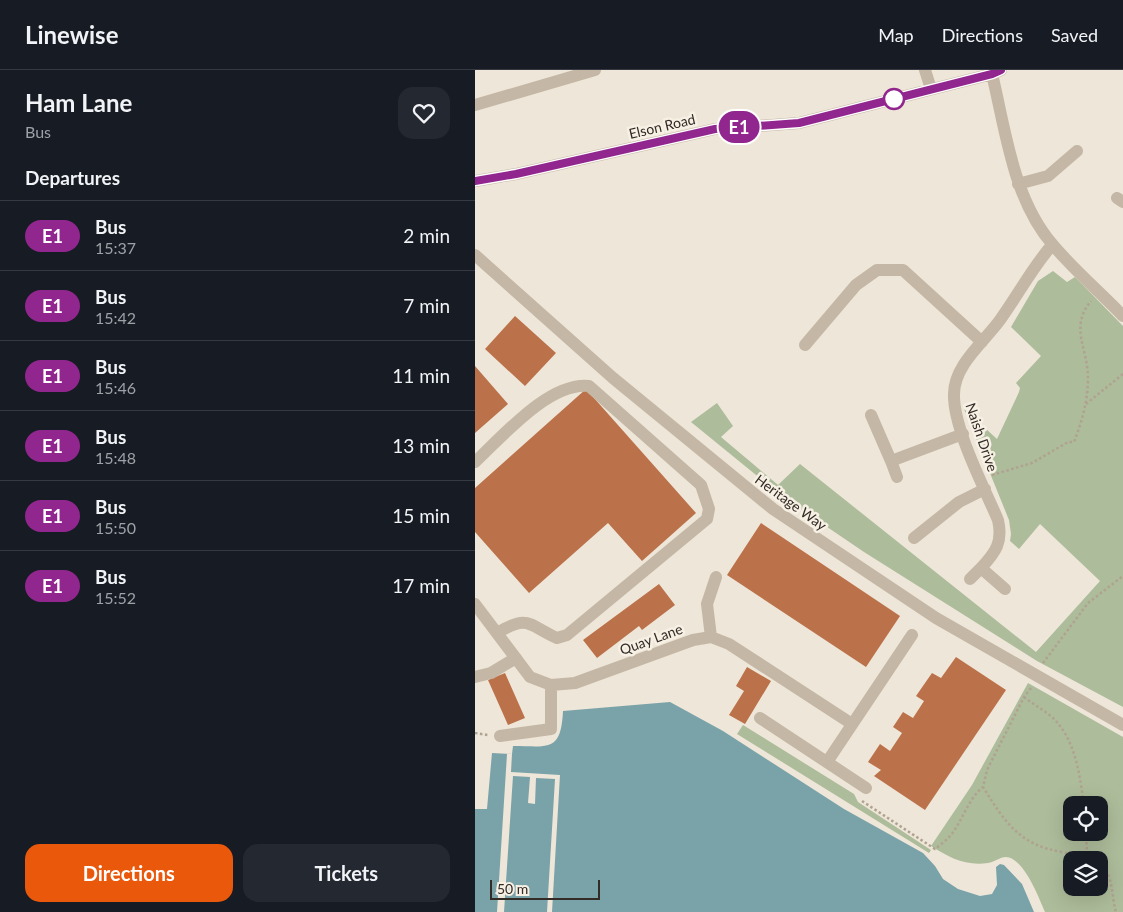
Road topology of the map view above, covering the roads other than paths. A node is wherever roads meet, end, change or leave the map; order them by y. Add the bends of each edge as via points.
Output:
1 (595, 70) edge
2 (925, 70) edge
3 (997, 72) edge
4 (931, 89) junction
5 (475, 105) edge
6 (1077, 151) dead end
7 (475, 181) edge
8 (1018, 184) junction
9 (1052, 245) junction
10 (475, 255) edge
11 (1123, 316) edge
12 (982, 342) junction
13 (805, 345) dead end
14 (871, 415) dead end
15 (963, 434) junction
16 (891, 461) junction
17 (475, 462) edge
18 (897, 477) dead end
19 (983, 484) junction
20 (914, 538) dead end
21 (981, 568) junction
22 (716, 577) dead end
23 (970, 579) dead end
24 (1005, 589) dead end
25 (475, 604) edge
26 (497, 633) junction
27 (912, 635) dead end
28 (711, 636) junction
29 (516, 658) junction
30 (475, 677) edge
31 (551, 685) junction
32 (761, 718) dead end
33 (852, 724) junction
34 (1123, 726) edge
35 (500, 736) dead end
36 (827, 762) junction
37 (866, 788) road end

1 - 5 street
2 - 4 street
3 - 4 street, Elson Road
3 - 8 street
4 - 7 street, Elson Road via 799,123 715,129
6 - 8 street via 1048,176
8 - 9 street
9 - 11 street
9 - 12 street, Naish Drive
10 - 34 street, Heritage Way via 613,378 773,509 936,618
12 - 13 street via 903,270 877,270 856,285
12 - 15 street, Naish Drive via 961,370 954,390 954,405
14 - 16 street
15 - 16 street
15 - 19 street, Naish Drive
16 - 18 street
17 - 26 street via 545,399 577,385 589,386 701,485 709,509 707,519 567,636 557,638 531,623 513,623
19 - 20 street
19 - 21 street, Naish Drive via 998,520 1001,540 997,550
21 - 23 street
21 - 24 street
22 - 28 street via 707,604
25 - 26 street, Quay Lane
26 - 29 street, Quay Lane
27 - 33 street
28 - 31 street, Quay Lane via 575,683
28 - 33 street via 729,644
29 - 30 street
29 - 31 street, Quay Lane via 530,677
31 - 35 street via 551,729
32 - 36 street
33 - 36 street
36 - 37 street

